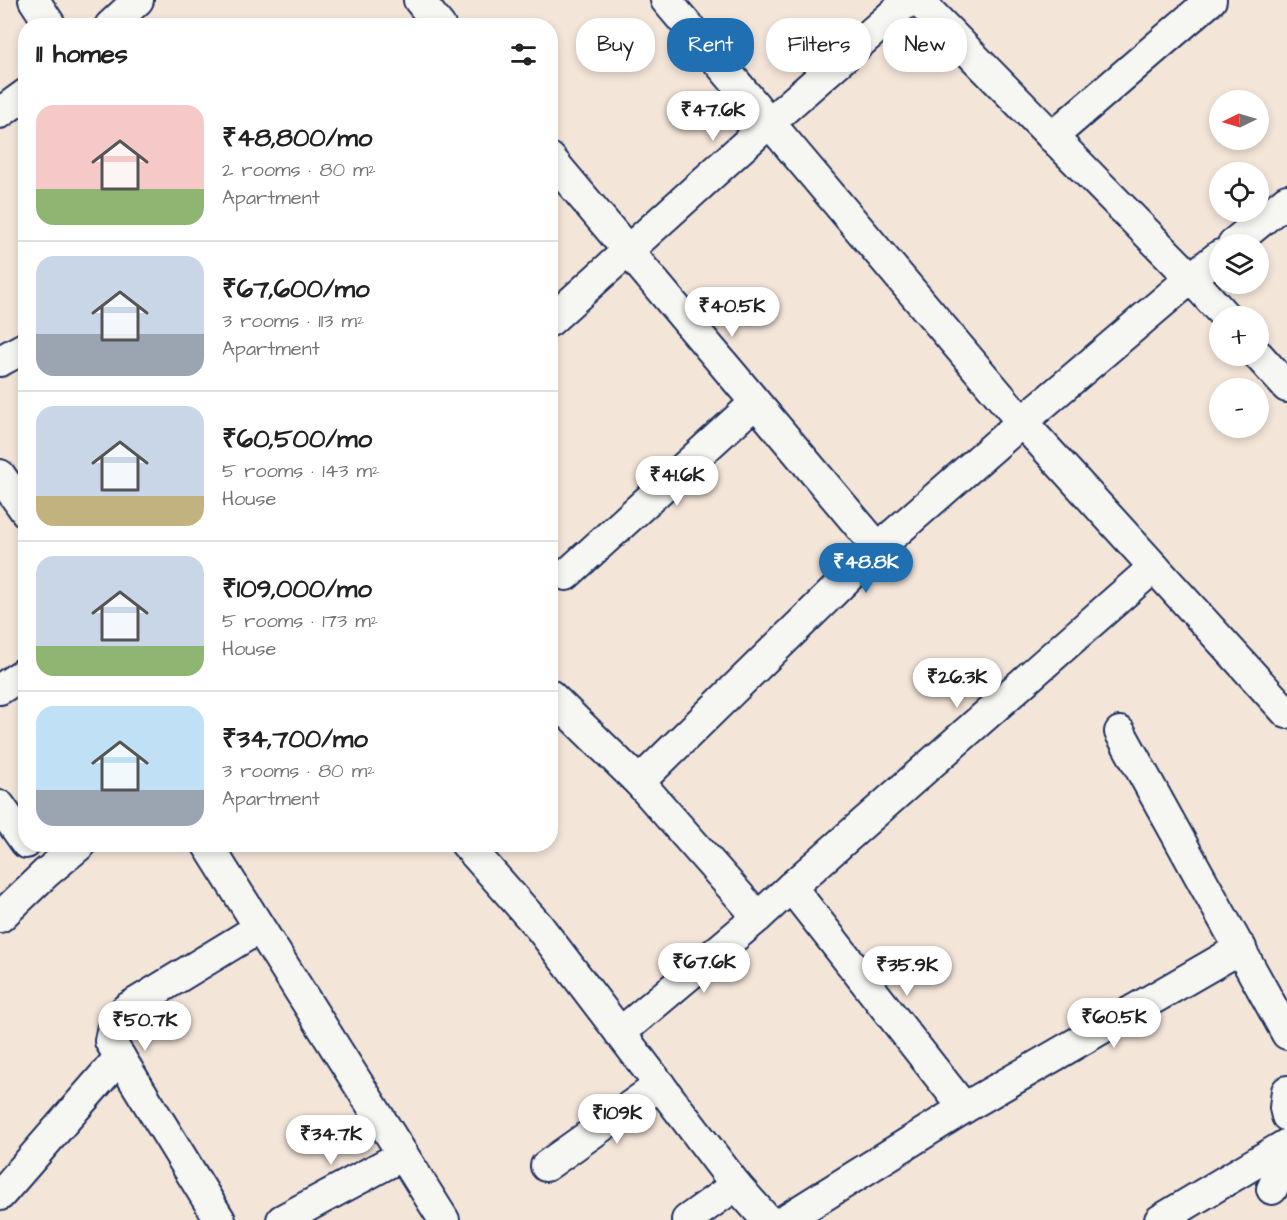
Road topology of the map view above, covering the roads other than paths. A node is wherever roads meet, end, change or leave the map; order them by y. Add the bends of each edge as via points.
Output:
1 (34, 0) edge
2 (138, 0) edge
3 (419, 0) edge
4 (666, 0) edge
5 (909, 0) edge
6 (918, 0) edge
7 (1212, 0) edge
8 (46, 18) edge
9 (119, 18) edge
10 (434, 18) edge
11 (18, 100) edge
12 (0, 112) edge
13 (770, 123) junction
14 (1052, 137) junction
15 (558, 168) edge
16 (1287, 200) edge
17 (1245, 234) edge
18 (628, 251) junction
19 (1209, 264) edge
20 (1191, 278) junction
21 (1216, 306) edge
22 (558, 314) edge
23 (18, 351) edge
24 (0, 361) edge
25 (1268, 366) edge
26 (1287, 387) edge
27 (755, 403) junction
28 (1022, 422) junction
29 (0, 475) edge
30 (18, 501) edge
31 (878, 548) junction
32 (1154, 567) junction
33 (566, 575) dead end
34 (18, 677) edge
35 (0, 689) edge
36 (558, 703) edge
37 (1287, 713) edge
38 (1120, 732) dead end
39 (639, 782) junction
40 (0, 806) edge
41 (18, 832) edge
42 (32, 852) edge
43 (71, 852) edge
44 (212, 852) edge
45 (473, 852) edge
46 (46, 873) junction
47 (790, 887) junction
48 (0, 917) edge
49 (758, 917) junction
50 (259, 928) junction
51 (1240, 948) junction
52 (620, 1033) junction
53 (1287, 1034) edge
54 (120, 1057) junction
55 (660, 1084) junction
56 (1287, 1091) edge
57 (964, 1108) junction
58 (1287, 1116) edge
59 (1287, 1144) edge
60 (403, 1155) junction
61 (1287, 1157) edge
62 (546, 1166) dead end
63 (736, 1185) junction
64 (1272, 1189) dead end
65 (0, 1195) edge
66 (220, 1220) edge
67 (282, 1220) edge
68 (444, 1220) edge
69 (687, 1220) edge
70 (767, 1220) edge
71 (785, 1220) edge
72 (1160, 1220) edge

1 - 8 street
2 - 9 street
3 - 10 street
4 - 13 street
5 - 13 street
6 - 14 street
7 - 14 street
11 - 12 street
13 - 18 street
13 - 28 street
14 - 20 street
15 - 18 street
16 - 17 street
18 - 22 street
18 - 27 street
19 - 20 street
20 - 21 street
20 - 28 street
23 - 24 street
25 - 26 street
27 - 31 street
27 - 33 street
28 - 31 street
28 - 32 street
29 - 30 street
31 - 39 street
32 - 37 street
32 - 47 street
34 - 35 street
36 - 39 street
38 - 51 street
39 - 49 street
40 - 41 street
42 - 46 street
43 - 46 street
44 - 50 street
45 - 52 street via 540,928
46 - 48 street
47 - 49 street
47 - 57 street
49 - 52 street
50 - 54 street via 126,1009 112,1026 110,1041
50 - 60 street
51 - 53 street
51 - 57 street
52 - 55 street
54 - 65 street
54 - 66 street
55 - 62 street
55 - 63 street
56 - 58 street
57 - 71 street
59 - 72 street
60 - 67 street
60 - 68 street
61 - 64 street
63 - 69 street
63 - 70 street

